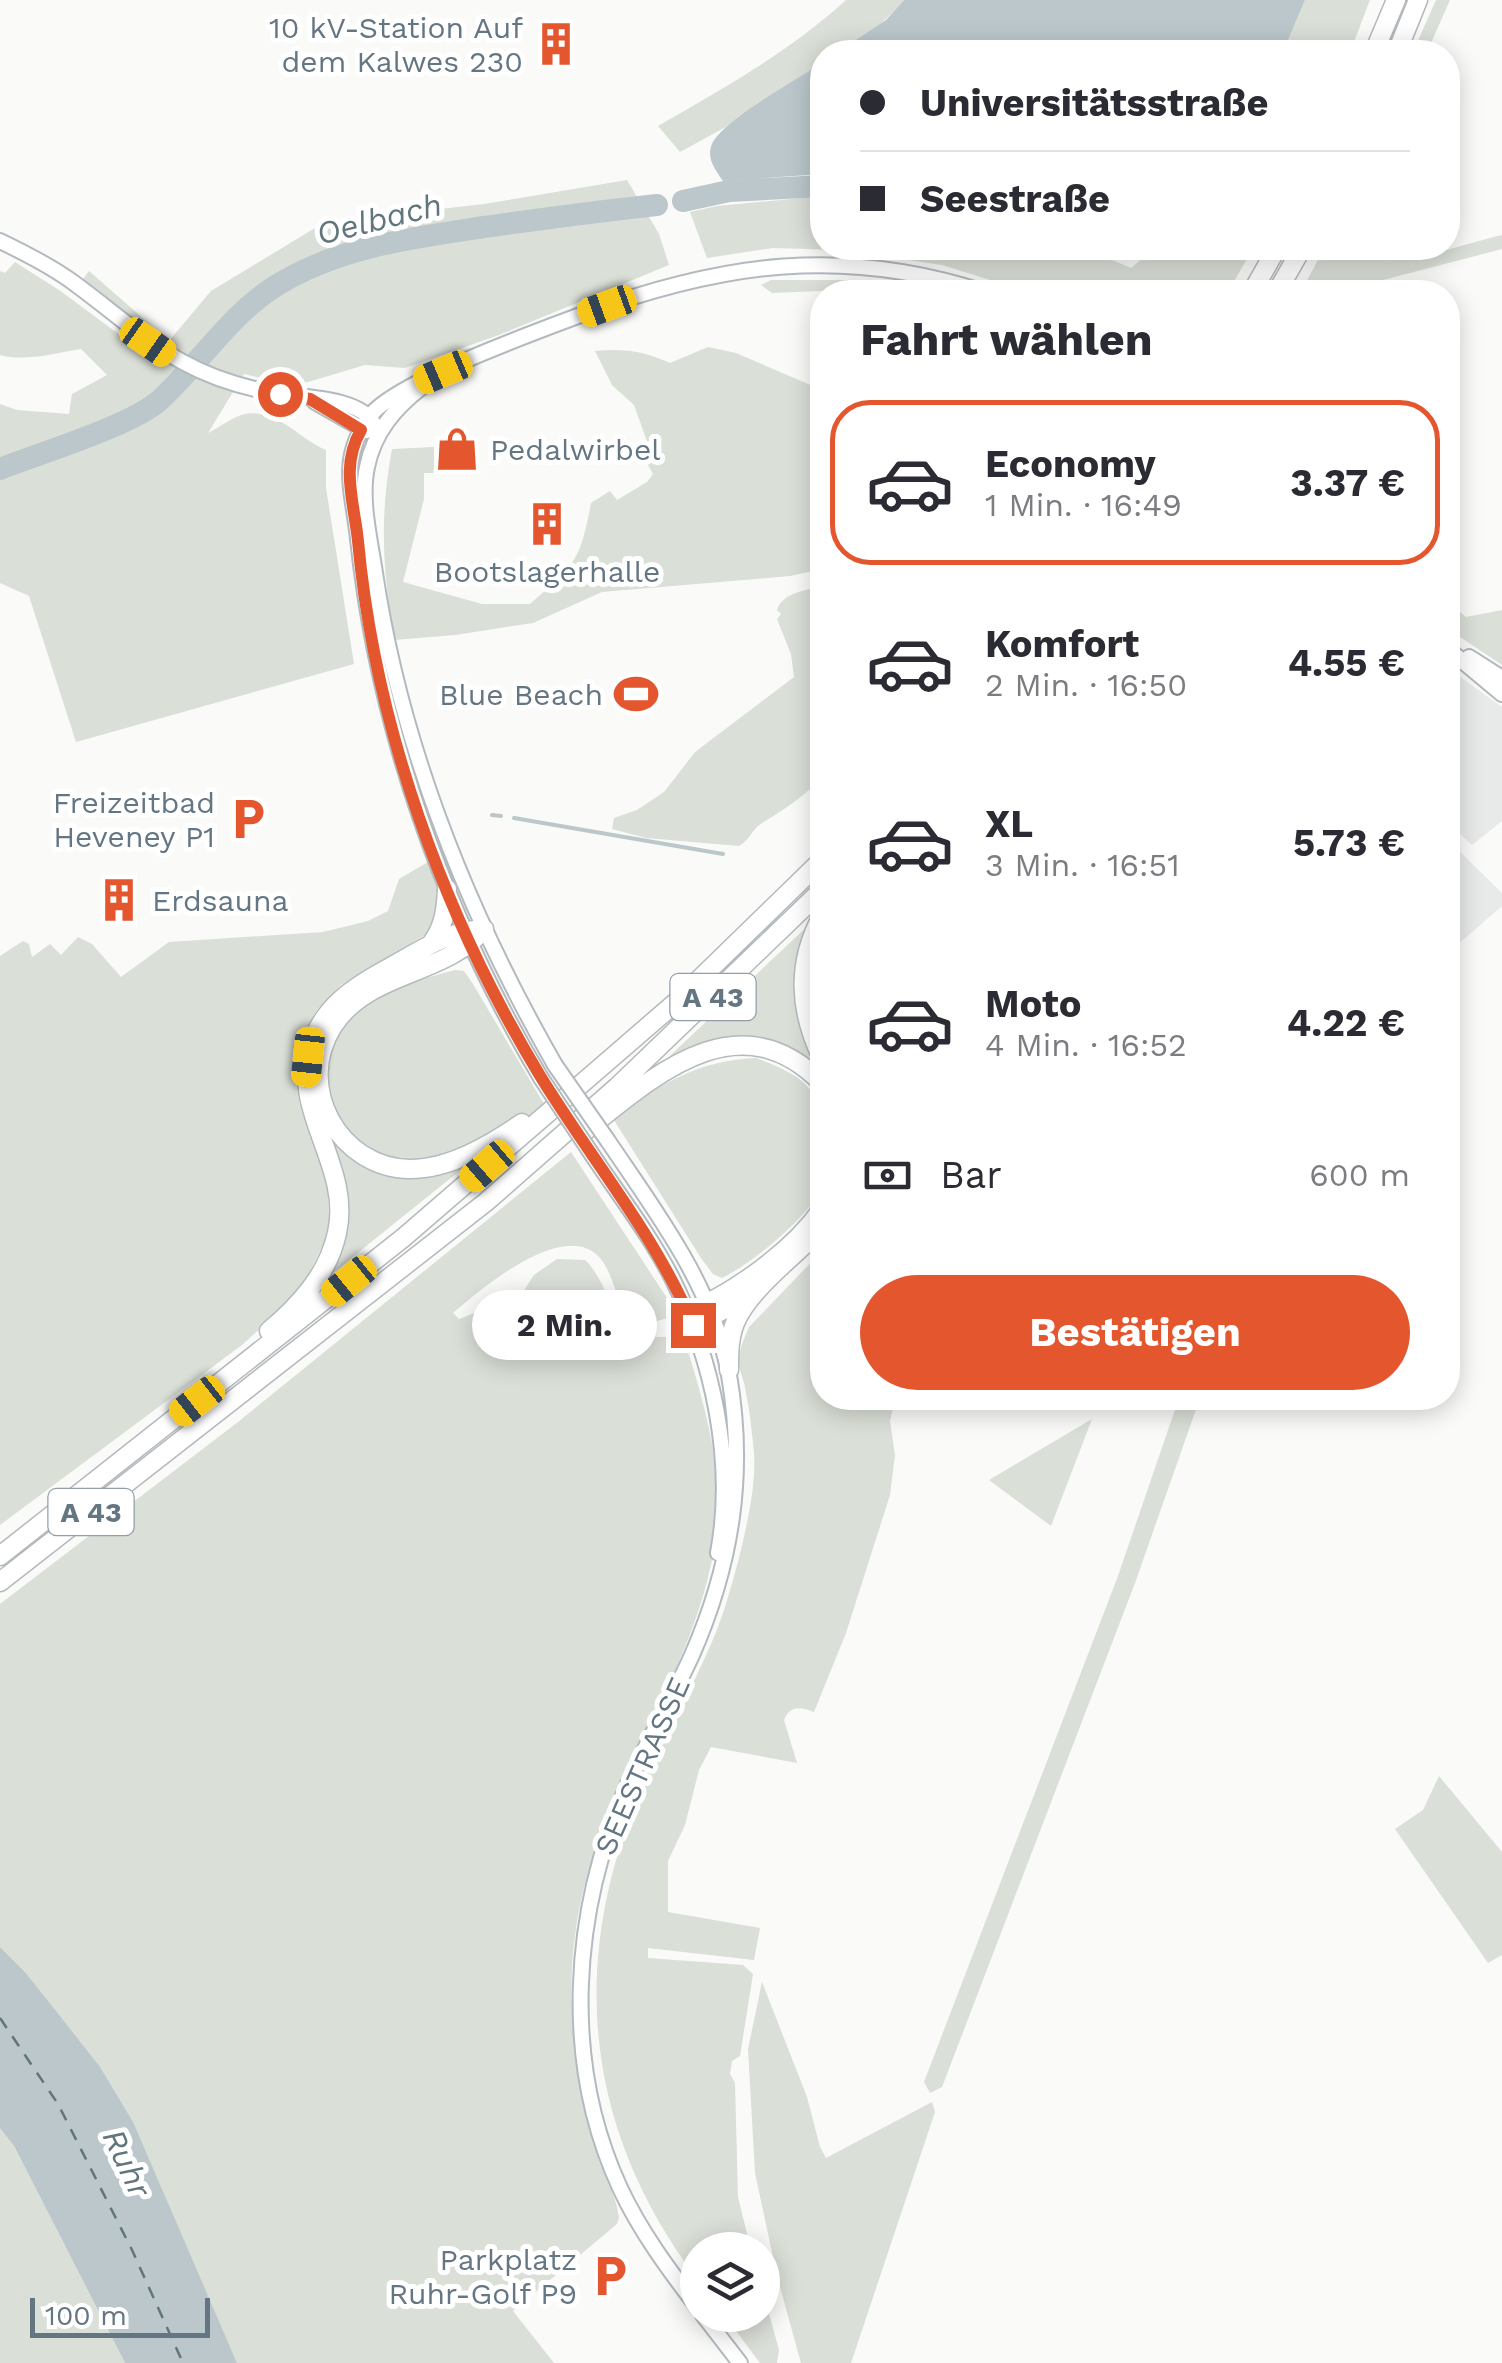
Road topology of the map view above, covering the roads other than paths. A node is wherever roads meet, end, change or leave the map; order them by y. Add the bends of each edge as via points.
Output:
1 (1396, 0) edge
2 (1418, 0) edge
3 (1379, 40) edge
4 (1402, 40) edge
5 (0, 241) edge
6 (942, 280) edge
7 (443, 372) junction
8 (308, 399) junction
9 (370, 416) junction
10 (361, 430) junction
11 (380, 433) junction
12 (1460, 653) edge
13 (1460, 657) edge
14 (1502, 678) edge
15 (1502, 694) edge
16 (810, 871) edge
17 (448, 889) junction
18 (810, 902) edge
19 (484, 929) junction
20 (468, 937) junction
21 (810, 942) edge
22 (429, 946) junction
23 (810, 1029) edge
24 (634, 1040) junction
25 (810, 1072) edge
26 (486, 1202) junction
27 (810, 1222) edge
28 (810, 1240) edge
29 (754, 1295) junction
30 (709, 1311) junction
31 (690, 1319) junction
32 (728, 1370) junction
33 (197, 1401) junction
34 (0, 1556) edge
35 (0, 1582) edge
36 (706, 1618) junction
37 (680, 2282) edge
38 (715, 2332) edge
39 (740, 2363) edge

1 - 3 highway
2 - 4 highway
5 - 8 street via 72,282 176,360 215,378
6 - 7 street via 822,264 699,277 552,326
7 - 9 street via 392,396
7 - 11 street via 399,406
8 - 9 street via 352,405
8 - 10 street
9 - 10 street, SEESTRASSE
9 - 11 street
10 - 11 street
10 - 17 street, SEESTRASSE via 349,476 368,619 400,752
11 - 19 street, SEESTRASSE via 365,496 386,636 429,792
12 - 14 street
13 - 15 street
16 - 24 highway, A 43
17 - 20 street, SEESTRASSE
17 - 22 highway via 440,932
18 - 26 highway, A 43 via 617,1088
19 - 20 highway
19 - 30 street, SEESTRASSE, bridge via 555,1066 670,1234
20 - 22 highway
20 - 24 highway via 370,990 325,1041 318,1076 326,1114 347,1144 375,1163 424,1168 484,1148
20 - 31 street, SEESTRASSE, bridge via 502,1010 662,1260
21 - 23 highway via 802,976
22 - 33 highway via 348,992 318,1028 308,1057 307,1094 338,1190 332,1250 304,1298 217,1374
24 - 33 highway, A 43 via 403,1238
25 - 26 highway via 760,1046 693,1055 646,1082
26 - 35 highway, A 43
27 - 30 highway
28 - 29 highway
29 - 30 highway
29 - 32 highway via 735,1324
30 - 31 highway
30 - 32 street, SEESTRASSE
31 - 36 street, SEESTRASSE via 714,1402 724,1498
32 - 36 street, SEESTRASSE via 737,1493 721,1579
33 - 34 highway, A 43
36 - 37 street, SEESTRASSE via 612,1824 590,1902 580,1995 587,2075 605,2148 637,2220
38 - 39 street

